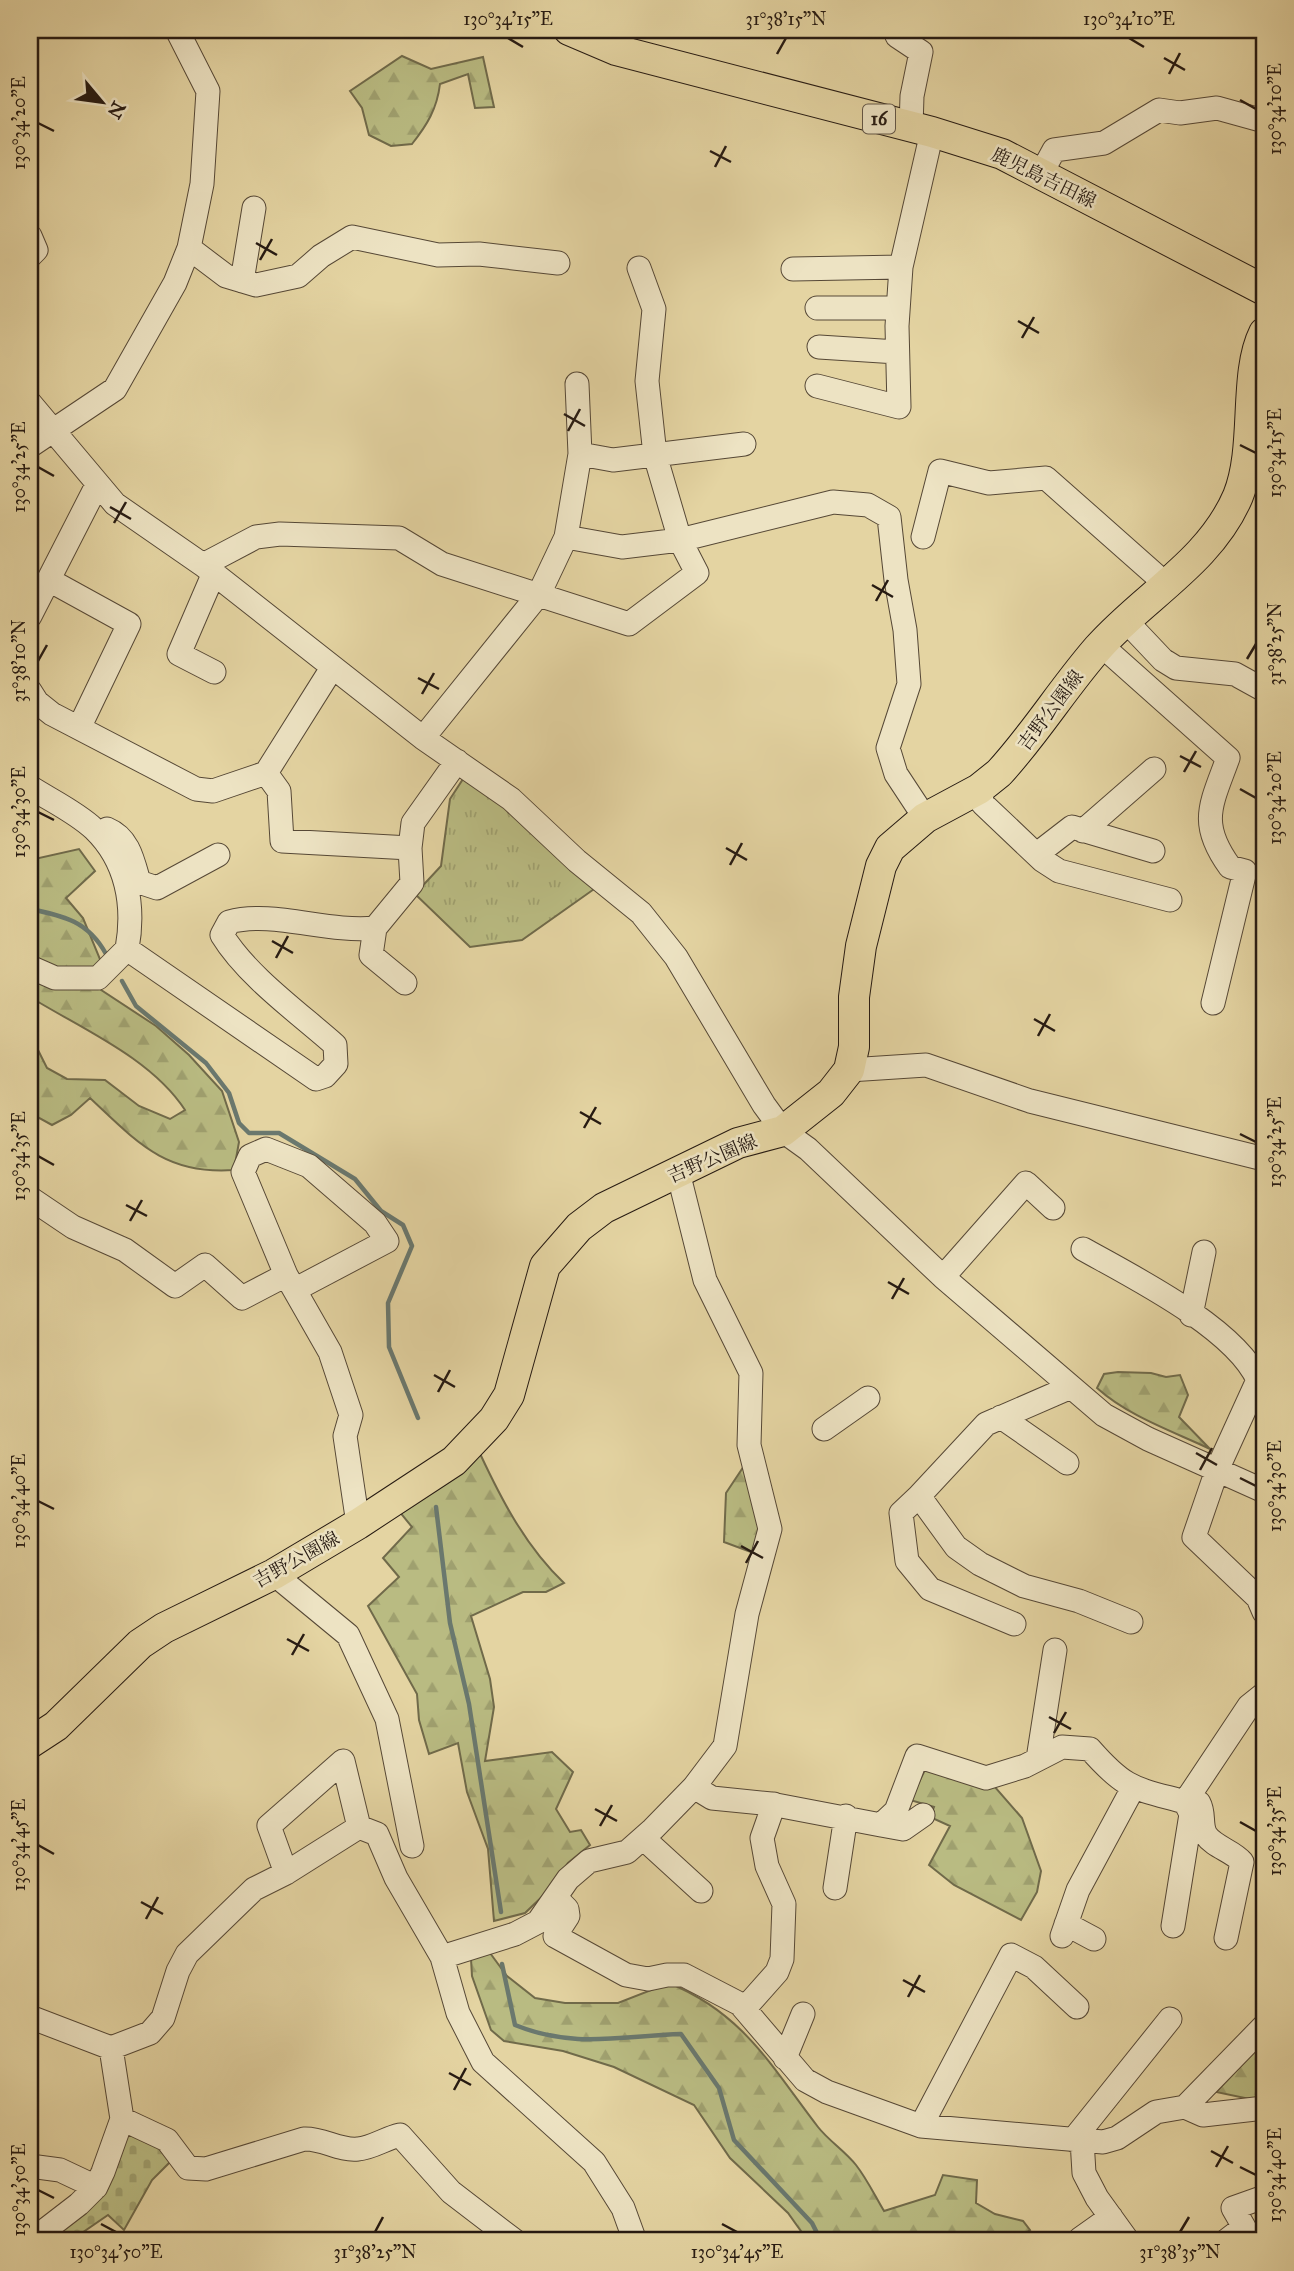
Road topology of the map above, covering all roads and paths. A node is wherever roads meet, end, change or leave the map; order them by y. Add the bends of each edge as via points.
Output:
1 (177, 30) edge
2 (569, 30) edge
3 (900, 30) edge
4 (621, 40) edge
5 (1264, 121) edge
6 (921, 130) junction
7 (1041, 174) junction
8 (254, 208) dead end
9 (30, 236) edge
10 (189, 248) junction
11 (30, 256) edge
12 (558, 263) dead end
13 (901, 267) junction
14 (639, 268) dead end
15 (793, 269) dead end
16 (242, 281) junction
17 (1264, 290) edge
18 (898, 308) junction
19 (817, 309) dead end
20 (1264, 333) edge
21 (818, 347) dead end
22 (897, 352) junction
23 (577, 384) dead end
24 (817, 386) dead end
25 (30, 403) edge
26 (53, 433) junction
27 (744, 444) dead end
28 (30, 446) edge
29 (580, 454) junction
30 (655, 455) junction
31 (97, 485) junction
32 (566, 537) junction
33 (923, 537) dead end
34 (680, 540) junction
35 (208, 570) junction
36 (49, 580) junction
37 (1168, 586) junction
38 (539, 594) junction
39 (30, 616) edge
40 (1127, 622) junction
41 (1101, 645) junction
42 (332, 668) junction
43 (214, 671) dead end
44 (30, 691) edge
45 (1264, 691) edge
46 (79, 728) junction
47 (423, 738) junction
48 (457, 761) junction
49 (1154, 769) dead end
50 (266, 774) junction
51 (30, 787) edge
52 (979, 789) junction
53 (925, 818) junction
54 (93, 828) junction
55 (1083, 831) junction
56 (410, 848) junction
57 (1153, 851) dead end
58 (1037, 854) junction
59 (218, 855) dead end
60 (1170, 900) dead end
61 (375, 928) junction
62 (127, 949) junction
63 (30, 967) edge
64 (405, 983) dead end
65 (1213, 1003) dead end
66 (849, 1070) junction
67 (783, 1131) junction
68 (1264, 1159) edge
69 (678, 1172) junction
70 (30, 1198) edge
71 (1053, 1208) dead end
72 (1083, 1249) dead end
73 (1204, 1252) dead end
74 (943, 1276) junction
75 (291, 1282) junction
76 (1191, 1315) junction
77 (1261, 1382) edge
78 (1071, 1387) junction
79 (869, 1398) dead end
80 (1001, 1417) junction
81 (824, 1429) dead end
82 (1067, 1463) dead end
83 (1216, 1469) junction
84 (1264, 1491) edge
85 (919, 1496) junction
86 (358, 1524) junction
87 (274, 1574) junction
88 (1264, 1612) edge
89 (1131, 1622) dead end
90 (1014, 1624) dead end
91 (1055, 1650) dead end
92 (1264, 1694) edge
93 (30, 1743) edge
94 (1038, 1759) junction
95 (694, 1787) junction
96 (1133, 1788) junction
97 (1189, 1796) junction
98 (774, 1804) junction
99 (923, 1815) dead end
100 (846, 1816) junction
101 (881, 1825) junction
102 (359, 1827) junction
103 (643, 1838) junction
104 (412, 1846) dead end
105 (286, 1873) junction
106 (835, 1888) dead end
107 (701, 1891) dead end
108 (556, 1898) junction
109 (1173, 1926) dead end
110 (1226, 1938) dead end
111 (1094, 1939) dead end
112 (442, 1957) junction
113 (1077, 2007) dead end
114 (745, 2008) junction
115 (803, 2014) dead end
116 (30, 2017) edge
117 (1170, 2019) dead end
118 (1264, 2026) edge
119 (111, 2048) junction
120 (785, 2058) junction
121 (1185, 2107) junction
122 (1264, 2108) edge
123 (122, 2119) junction
124 (921, 2126) junction
125 (1078, 2140) junction
126 (30, 2166) edge
127 (96, 2187) junction
128 (1264, 2197) edge
129 (1111, 2217) junction
130 (1240, 2237) edge
131 (1080, 2239) dead end
132 (31, 2241) edge
133 (515, 2241) edge
134 (635, 2241) edge
135 (1128, 2241) edge

1 - 10 street via 208,91 202,184
2 - 4 main road, 鹿児島吉田線 / 16
3 - 6 street via 897,36 921,52 912,96
4 - 6 main road, 鹿児島吉田線 / 16
5 - 7 street via 1217,107 1180,113 1159,110 1104,143 1054,150
6 - 7 main road, 鹿児島吉田線 / 16 via 1002,154
6 - 13 street
7 - 17 main road, 鹿児島吉田線 / 16
8 - 16 street
9 - 11 street via 36,250
10 - 16 street via 226,276
10 - 26 street via 116,389
12 - 16 street via 479,254 438,255 352,237 298,276 256,285
13 - 15 street
13 - 18 street
14 - 30 street via 654,309 647,381
18 - 19 street
18 - 22 street
20 - 37 main road, 吉野公園線 via 1256,360 1245,473 1238,496 1224,522
21 - 22 street
22 - 24 street via 899,407
23 - 29 street
25 - 26 street
26 - 28 street
26 - 31 street
27 - 30 street
29 - 30 street via 613,460
29 - 32 street
30 - 34 street
31 - 35 street via 115,504
31 - 36 street
32 - 34 street via 622,547
32 - 38 street
33 - 37 street via 940,471 989,483 1046,478
34 - 38 street via 697,573 629,624
34 - 53 street via 833,502 868,505 889,517 909,684 888,748 896,774
35 - 38 street via 256,537 399,538 442,564
35 - 42 street
35 - 43 street via 179,654
36 - 39 street
36 - 46 street via 129,624
37 - 40 main road, 吉野公園線
38 - 47 street
40 - 41 main road, 吉野公園線
40 - 45 street via 1176,668 1235,674
41 - 52 main road, 吉野公園線 via 1012,759
41 - 65 street via 1228,758 1208,813 1210,832 1230,867 1245,871
42 - 47 street
42 - 50 street
44 - 46 street via 37,702
46 - 50 street via 196,789 214,792
47 - 48 street
48 - 56 street via 413,823
48 - 67 street via 511,799 641,913 676,957
49 - 55 street
50 - 56 street via 279,791 282,841
51 - 54 street
52 - 53 main road, 吉野公園線
52 - 58 street via 983,804
53 - 66 main road, 吉野公園線 via 890,848 881,866 860,946
54 - 59 street via 109,829 119,836 130,850 138,882 148,887 158,888
54 - 62 street via 113,853 132,907
55 - 57 street
55 - 58 street via 1072,827
56 - 61 street via 412,883
58 - 60 street via 1059,871
61 - 62 street via 328,929 247,917 229,922 222,934 281,998 335,1045 336,1064 316,1079
61 - 64 street via 371,955
62 - 63 street via 98,978 55,978
66 - 67 main road, 吉野公園線 via 831,1093
66 - 68 street via 926,1065 1030,1101
67 - 69 main road, 吉野公園線 via 738,1143
67 - 74 street
69 - 86 main road, 吉野公園線 via 604,1208 573,1233 545,1266 509,1395 494,1419 454,1461
69 - 95 street via 705,1280 751,1373 749,1445 770,1529 747,1615 725,1746
70 - 75 street via 73,1227 125,1251 175,1286 205,1265 242,1298
71 - 74 street via 1026,1183
72 - 76 street
73 - 76 street
74 - 78 street
75 - 75 street via 387,1241 375,1223 309,1166 266,1149 250,1156 243,1172
75 - 86 street via 330,1352 351,1415 345,1436
76 - 77 street via 1228,1340
77 - 83 street
78 - 80 street
78 - 83 street via 1104,1415
79 - 81 street
80 - 82 street
80 - 85 street via 986,1424
83 - 84 street
83 - 88 street via 1194,1537 1258,1598
85 - 89 street via 956,1547 980,1564 1024,1586
85 - 90 street via 901,1513 907,1561 930,1589
86 - 87 main road, 吉野公園線
87 - 93 main road, 吉野公園線 via 182,1617 140,1644 75,1709
87 - 104 street via 348,1635 387,1719
91 - 94 street
92 - 97 street via 1249,1706
94 - 96 street via 1062,1747 1090,1749 1114,1777
94 - 101 street via 986,1778 917,1756 896,1811
95 - 98 street via 712,1798
95 - 103 street
96 - 97 street
96 - 111 street via 1078,1890 1064,1930
97 - 109 street via 1191,1814
97 - 110 street via 1204,1813 1208,1838 1242,1862
98 - 100 street
98 - 114 street via 762,1838 767,1866 784,1905 782,1959 777,1972
99 - 101 street via 903,1829
100 - 101 street
100 - 106 street
102 - 105 street
102 - 105 street via 343,1761 269,1826
102 - 112 street via 377,1834 396,1878
103 - 107 street
103 - 108 street via 627,1852 589,1861 568,1879
105 - 119 street via 254,1889 187,1954 163,2018 150,2033
108 - 112 street via 538,1922 515,1934
108 - 114 street via 568,1916 555,1936 626,1975 648,1979 684,1975
112 - 134 street via 458,2013 483,2062 594,2162 623,2208
113 - 124 street via 1034,1967 1011,1955
114 - 120 street
115 - 120 street
116 - 119 street
117 - 125 street
118 - 121 street
119 - 123 street
120 - 124 street via 805,2080 827,2092
121 - 122 street via 1203,2115
121 - 125 street via 1156,2112 1117,2138
123 - 127 street
123 - 133 street via 167,2140 188,2168 206,2169 304,2139 360,2149 400,2135 451,2192
124 - 125 street
125 - 129 street via 1084,2173
126 - 127 street via 60,2170
127 - 132 street
128 - 130 street via 1233,2208
129 - 131 street
129 - 135 street

